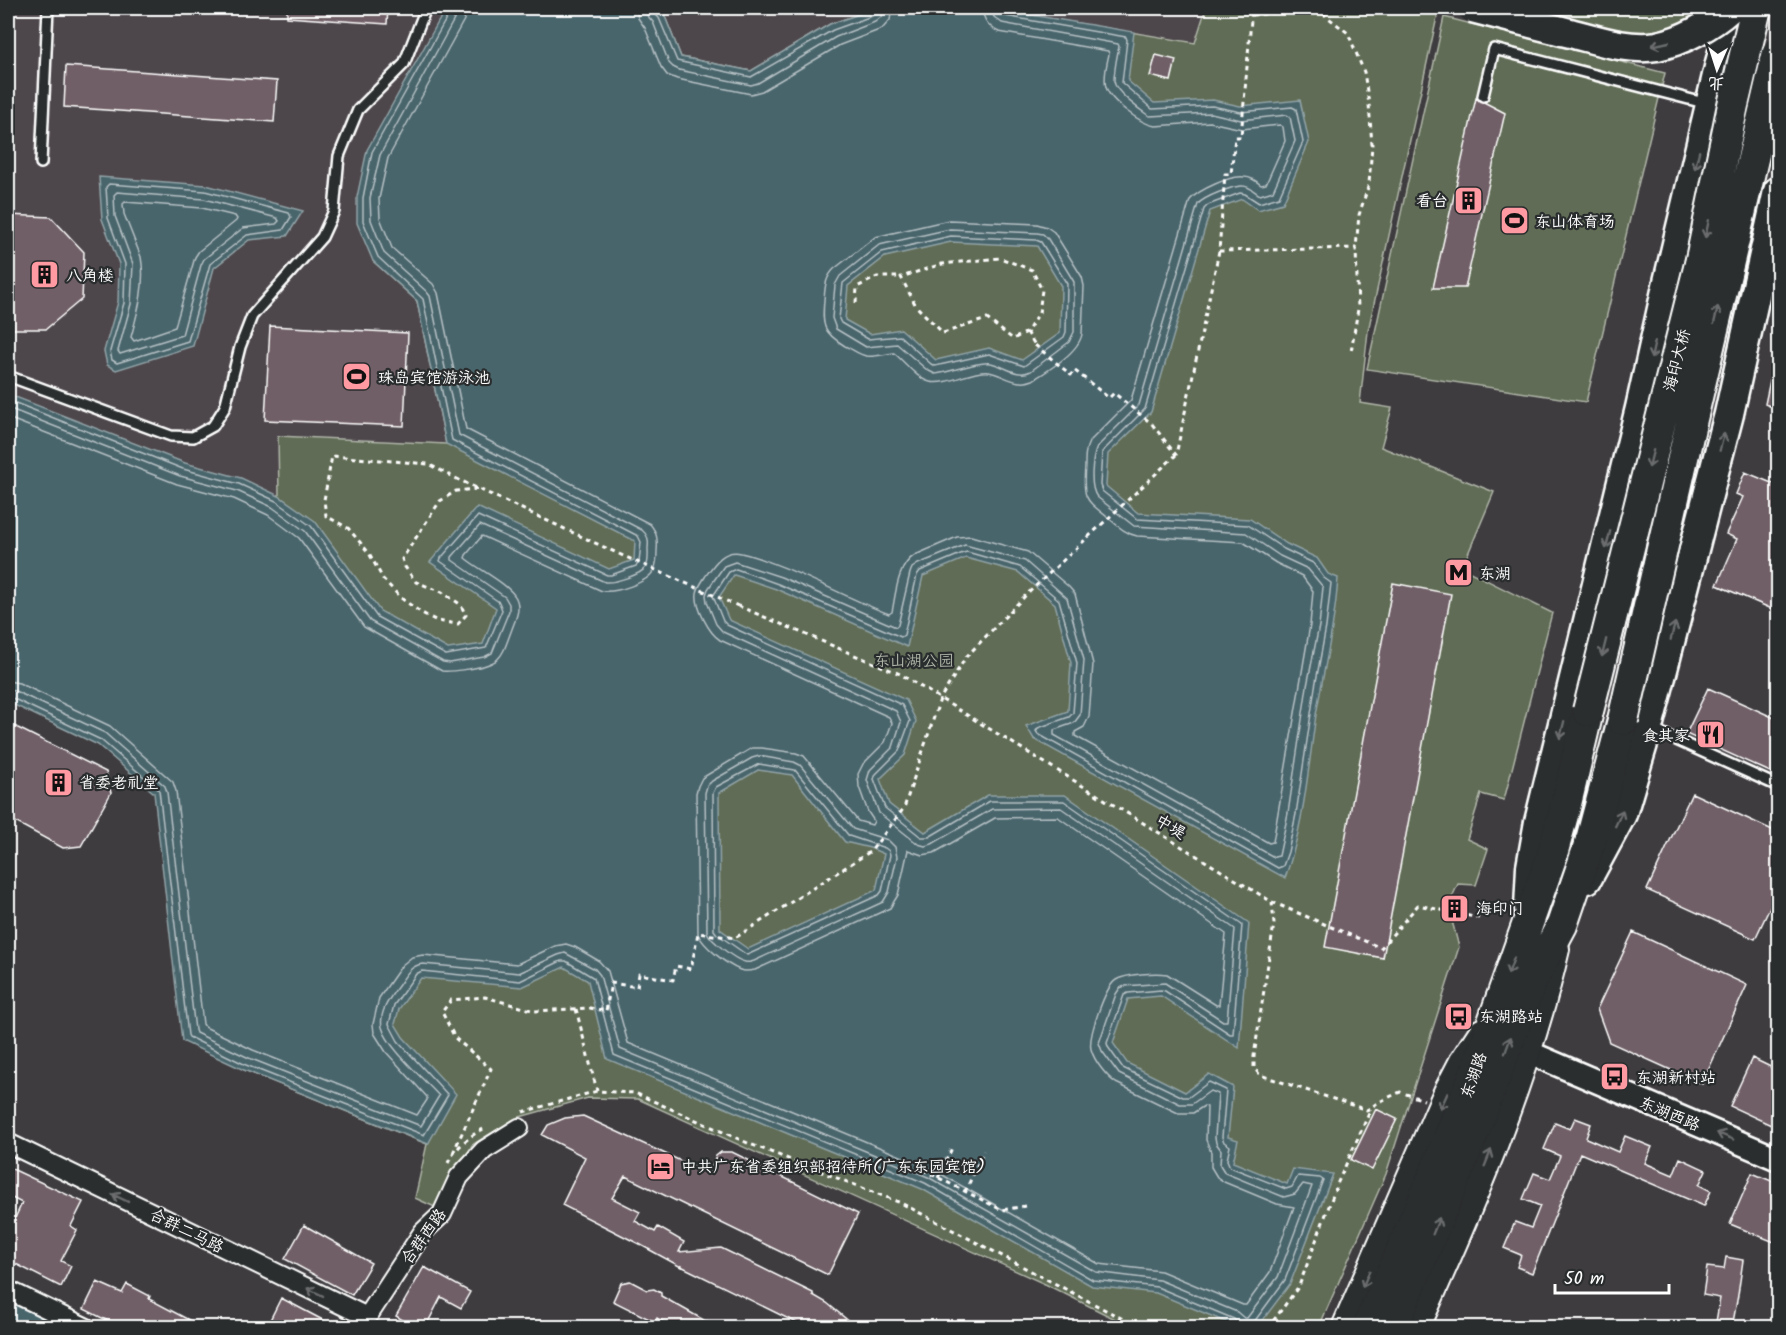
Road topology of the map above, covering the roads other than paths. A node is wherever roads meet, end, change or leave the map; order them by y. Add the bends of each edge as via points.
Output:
1 (48, 8) edge
2 (426, 8) edge
3 (1472, 8) edge
4 (1730, 8) edge
5 (1744, 8) edge
6 (1757, 8) edge
7 (1779, 52) edge
8 (1720, 63) junction
9 (1483, 96) dead end
10 (1715, 110) junction
11 (1779, 123) edge
12 (1779, 147) edge
13 (41, 163) dead end
14 (1779, 191) edge
15 (8, 375) edge
16 (1588, 711) joint
17 (1635, 724) junction
18 (1779, 786) edge
19 (1528, 919) junction
20 (1562, 925) junction
21 (1494, 1014) junction
22 (1528, 1053) junction
23 (518, 1121) road end
24 (8, 1143) edge
25 (1779, 1159) edge
26 (1403, 1275) junction
27 (8, 1290) edge
28 (364, 1322) edge
29 (87, 1328) edge
30 (1345, 1328) edge
31 (1367, 1328) edge
32 (1393, 1328) edge
33 (1416, 1328) edge

1 - 13 lane
2 - 15 lane via 404,64 358,110 339,156 334,211 322,237 252,316 225,407 213,426 193,437 171,436
4 -> 3 main road, bridge via 1690,34 1646,47 1617,45
4 - 8 main road
5 - 8 main road via 1734,21
6 - 10 lane via 1749,18
6 -> 16 highway, 海印大桥, bridge via 1700,264
17 -> 7 highway, 海印大桥, bridge via 1688,436
8 - 10 main road
9 - 10 lane via 1494,49
10 - 11 main road via 1751,110
10 - 12 main road via 1717,123 1752,130
10 -> 19 main road via 1667,286 1539,822
17 -> 14 main road via 1729,414
16 - 19 highway, 东湖路 via 1551,858
17 - 18 lane
20 -> 17 highway, 东湖路
19 -> 21 highway, 东湖路
20 - 22 main road
26 -> 20 highway, 东湖路 via 1467,1150 1532,982
21 - 26 highway, 东湖路
21 -> 30 main road via 1447,1092
25 -> 22 street, 东湖西路
33 -> 22 main road via 1461,1226
23 - 28 street, 合群西路 via 459,1177 442,1214 423,1232
28 -> 24 street, 合群二马路
26 - 31 highway, 东湖路
26 - 32 highway, 东湖路
27 - 29 street

